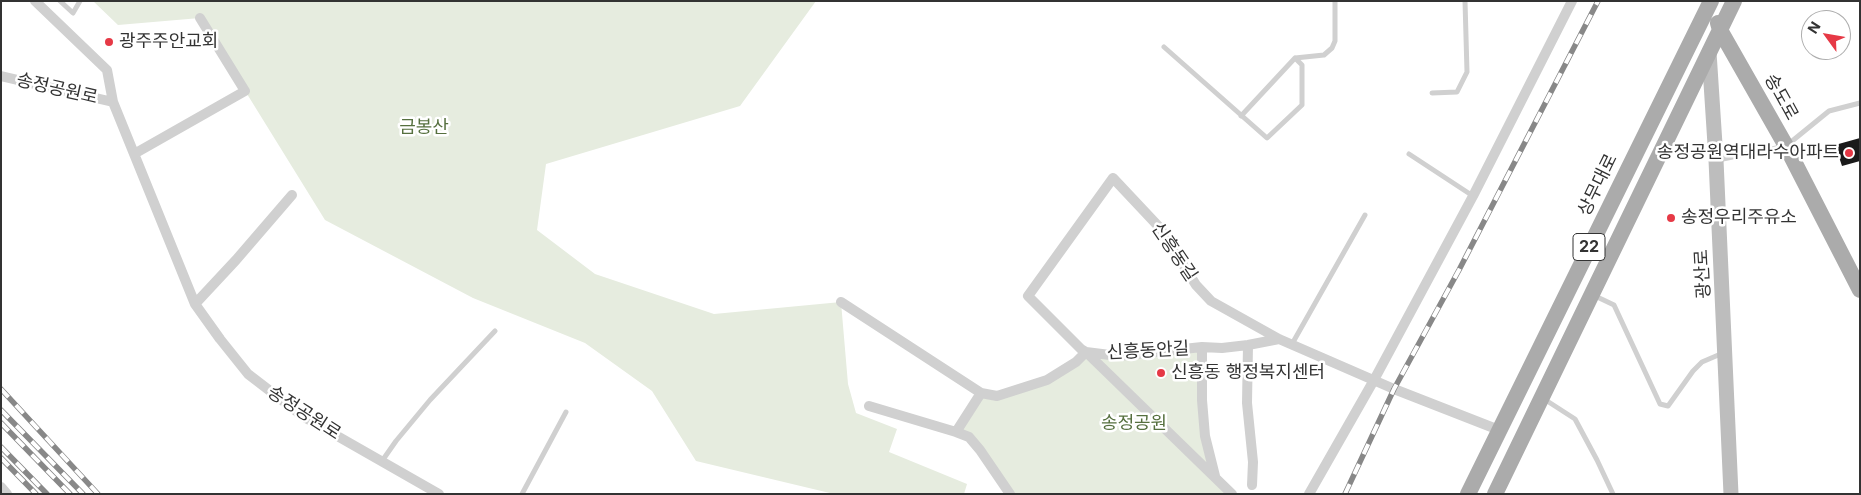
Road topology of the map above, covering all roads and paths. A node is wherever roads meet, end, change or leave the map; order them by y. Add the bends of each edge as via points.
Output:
1 (35, 1) edge
2 (60, 1) edge
3 (80, 1) edge
4 (1335, 1) edge
5 (1465, 1) edge
6 (1572, 1) edge
7 (1712, 1) edge
8 (1734, 1) edge
9 (200, 18) dead end
10 (1720, 30) junction
11 (1164, 47) dead end
12 (1709, 52) junction
13 (1296, 58) junction
14 (1, 76) edge
15 (1432, 93) dead end
16 (113, 102) junction
17 (1860, 103) edge
18 (1241, 116) junction
19 (1786, 146) junction
20 (134, 154) junction
21 (1410, 154) dead end
22 (1716, 160) junction
23 (292, 195) dead end
24 (1473, 196) junction
25 (1365, 215) dead end
26 (1860, 290) edge
27 (1592, 294) junction
28 (1028, 296) joint
29 (841, 302) dead end
30 (195, 304) junction
31 (495, 331) dead end
32 (1280, 338) junction
33 (1292, 344) junction
34 (1248, 345) junction
35 (1202, 348) junction
36 (1086, 352) junction
37 (1726, 352) junction
38 (1374, 380) junction
39 (981, 393) junction
40 (1542, 398) junction
41 (869, 406) dead end
42 (566, 412) dead end
43 (1499, 430) junction
44 (956, 432) junction
45 (382, 461) junction
46 (1216, 477) junction
47 (1252, 485) dead end
48 (1, 487) edge
49 (7, 494) edge
50 (439, 494) edge
51 (522, 494) edge
52 (1010, 494) edge
53 (1232, 494) edge
54 (1309, 494) edge
55 (1468, 494) edge
56 (1495, 494) edge
57 (1613, 494) edge
58 (1732, 494) edge

1 - 16 street, 송정공원로 via 107,70
2 - 3 lane via 73,13
4 - 13 lane via 1335,42 1332,48 1324,54
5 - 15 lane via 1467,72 1457,92
6 - 24 street
7 - 10 main road, 송도로
7 - 43 main road, 상무대로 / 22
8 - 10 main road
9 - 20 street via 245,91
10 - 12 main road, 22
10 - 19 main road, 송도로
11 - 18 lane
12 - 22 main road, 광산로
12 - 27 main road, 22
13 - 18 lane
13 - 18 lane via 1302,65 1302,105 1268,138
14 - 16 street, 송정공원로
16 - 20 street, 송정공원로
17 - 19 lane via 1829,111
19 - 22 lane
19 - 26 main road, 송도로
20 - 30 street, 송정공원로
21 - 24 lane
22 - 37 main road, 광산로
23 - 30 street
24 - 38 street
25 - 33 lane
27 - 37 lane via 1614,305 1660,404 1668,406 1702,362
27 - 40 main road, 22
28 - 32 street, 신흥동길 via 1113,178 1160,228 1204,294 1219,306
28 - 36 street, 신흥동안길
29 - 39 street
30 - 45 street, 송정공원로 via 248,374 304,417
31 - 45 lane via 430,400
32 - 33 street, 신흥동길
32 - 34 street, 신흥동안길
33 - 38 street, 신흥동길
34 - 35 street, 신흥동안길
34 - 47 street via 1247,402
35 - 36 street, 신흥동안길 via 1118,356
35 - 46 street, 신흥동안길 via 1205,436
36 - 39 street via 1047,380 997,396
36 - 46 street
37 - 58 main road, 광산로
38 - 43 street, 신흥동길
38 - 54 street
39 - 44 street
40 - 56 main road, 22
40 - 57 lane via 1575,419
41 - 44 street
42 - 51 lane
43 - 55 main road, 상무대로 / 22
44 - 52 street via 969,437
45 - 50 street, 송정공원로
46 - 53 street
48 - 49 street

